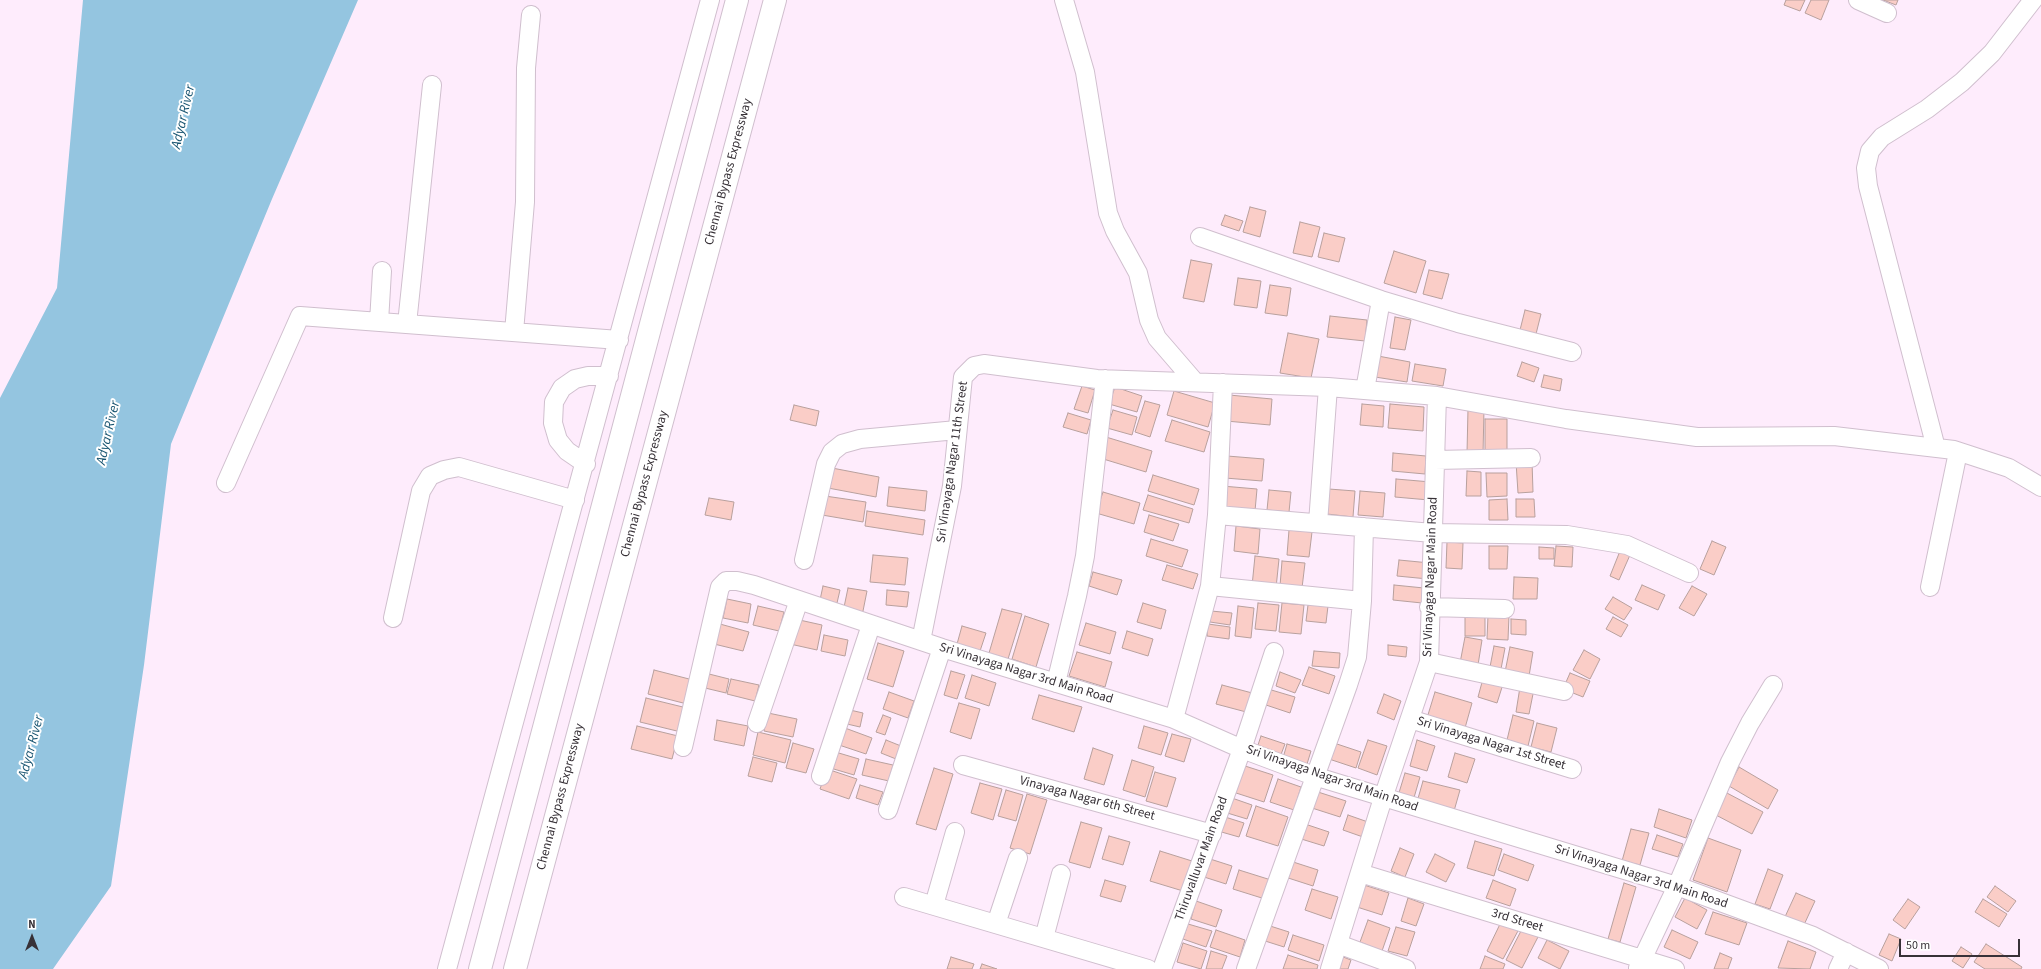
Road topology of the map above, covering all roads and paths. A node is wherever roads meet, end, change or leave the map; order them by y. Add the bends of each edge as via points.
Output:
1 (710, 0) edge
2 (737, 0) edge
3 (775, 0) edge
4 (1064, 0) edge
5 (1858, 0) edge
6 (2033, 0) edge
7 (1887, 13) dead end
8 (531, 15) dead end
9 (432, 85) dead end
10 (1200, 237) dead end
11 (382, 271) dead end
12 (1381, 300) junction
13 (379, 322) junction
14 (407, 324) junction
15 (514, 332) junction
16 (619, 340) junction
17 (1572, 352) dead end
18 (609, 376) junction
19 (1105, 379) junction
20 (1195, 382) junction
21 (1223, 382) junction
22 (1328, 387) junction
23 (1365, 390) junction
24 (1437, 396) junction
25 (957, 430) junction
26 (1936, 448) junction
27 (1958, 452) junction
28 (1531, 458) dead end
29 (1435, 460) junction
30 (586, 464) junction
31 (226, 483) dead end
32 (2041, 487) edge
33 (575, 500) junction
34 (1217, 515) junction
35 (1318, 523) junction
36 (1364, 527) junction
37 (1433, 533) junction
38 (804, 560) dead end
39 (1689, 573) dead end
40 (1210, 586) junction
41 (1930, 587) dead end
42 (799, 600) junction
43 (1362, 601) junction
44 (1429, 607) junction
45 (1505, 609) dead end
46 (393, 618) dead end
47 (871, 625) junction
48 (921, 641) junction
49 (942, 648) junction
50 (1274, 652) dead end
51 (1429, 662) junction
52 (1056, 683) junction
53 (1773, 685) dead end
54 (1564, 691) dead end
55 (1174, 719) junction
56 (1410, 719) junction
57 (757, 723) dead end
58 (683, 747) dead end
59 (1242, 749) junction
60 (963, 765) dead end
61 (1572, 769) dead end
62 (821, 776) dead end
63 (1314, 776) junction
64 (1383, 798) junction
65 (888, 810) dead end
66 (955, 832) dead end
67 (1212, 834) junction
68 (1018, 858) dead end
69 (1360, 873) junction
70 (1061, 874) dead end
71 (1677, 886) junction
72 (904, 897) dead end
73 (934, 905) junction
74 (996, 924) junction
75 (1044, 938) junction
76 (1338, 944) junction
77 (1846, 952) junction
78 (1640, 964) edge
79 (1162, 968) edge
80 (447, 969) edge
81 (480, 969) edge
82 (515, 969) edge
83 (1246, 969) edge
84 (1330, 969) edge
85 (1406, 969) edge
86 (1675, 969) edge
87 (1838, 969) edge
88 (1879, 969) edge

1 - 16 street
2 - 81 highway
3 - 82 highway, Chennai Bypass Expressway
4 - 20 street via 1085,72 1110,219 1138,273 1149,320 1158,338
5 - 7 street
6 - 26 street via 1992,53 1962,82 1927,109 1882,137 1870,151 1866,168 1868,186
8 - 15 street via 526,68 524,202
9 - 14 street
10 - 12 street
11 - 13 street
12 - 17 street
12 - 23 street
13 - 14 street
13 - 31 street via 300,316
14 - 15 street
15 - 16 street
16 - 18 street
18 - 30 street
18 - 30 street via 575,379 562,388 554,402 553,423 558,440 567,451
19 - 20 street
19 - 25 street, Sri Vinayaga Nagar 11th Street via 984,364 974,366 963,378
19 - 52 street via 1085,556
20 - 21 street
21 - 22 street
21 - 34 street
22 - 23 street
22 - 35 street
23 - 24 street
24 - 26 street via 1566,419 1697,437 1834,436
24 - 29 street, Sri Vinayaga Nagar Main Road
25 - 38 street via 860,439 842,444 832,452 826,464
25 - 48 street, Sri Vinayaga Nagar 11th Street via 952,486
26 - 27 street
27 - 32 street via 2010,468
27 - 41 street
28 - 29 street
29 - 37 street, Sri Vinayaga Nagar Main Road
30 - 33 street
33 - 46 street via 459,467 430,476 421,491
33 - 80 street
34 - 35 street
34 - 40 street
35 - 36 street
36 - 37 street
36 - 43 street
37 - 39 street via 1567,535 1627,545
37 - 44 street, Sri Vinayaga Nagar Main Road
40 - 43 street
40 - 55 street
42 - 47 street, Sri Vinayaga Nagar 3rd Main Road
42 - 57 street
42 - 58 street, Sri Vinayaga Nagar 3rd Main Road via 737,581 726,581 720,587
43 - 63 street via 1357,657
44 - 45 street
44 - 51 street, Sri Vinayaga Nagar Main Road
47 - 48 street, Sri Vinayaga Nagar 3rd Main Road
47 - 62 street
48 - 49 street, Sri Vinayaga Nagar 3rd Main Road
49 - 52 street, Sri Vinayaga Nagar 3rd Main Road
49 - 65 street
50 - 59 street, Thiruvalluvar Main Road
51 - 54 street
51 - 56 street, Sri Vinayaga Nagar Main Road
52 - 55 street, Sri Vinayaga Nagar 3rd Main Road
53 - 71 street via 1730,762
55 - 59 street, Sri Vinayaga Nagar 3rd Main Road
56 - 61 street, Sri Vinayaga Nagar 1st Street
56 - 64 street, Sri Vinayaga Nagar Main Road
59 - 63 street, Sri Vinayaga Nagar 3rd Main Road
59 - 67 street, Thiruvalluvar Main Road
60 - 67 street, Vinayaga Nagar 6th Street
63 - 64 street, Sri Vinayaga Nagar 3rd Main Road
63 - 83 street
64 - 69 street, Sri Vinayaga Nagar Main Road
64 - 71 street, Sri Vinayaga Nagar 3rd Main Road
66 - 73 street
67 - 79 street, Thiruvalluvar Main Road
68 - 74 street
69 - 76 street, Sri Vinayaga Nagar Main Road
69 - 78 street, 3rd Street
70 - 75 street
71 - 77 street, Sri Vinayaga Nagar 3rd Main Road via 1813,936
71 - 78 street
72 - 73 street
73 - 74 street
74 - 75 street
75 - 79 street
76 - 84 street, Sri Vinayaga Nagar Main Road
76 - 85 street
77 - 87 street
77 - 88 street, Sri Vinayaga Nagar 3rd Main Road
78 - 86 street, 3rd Street

